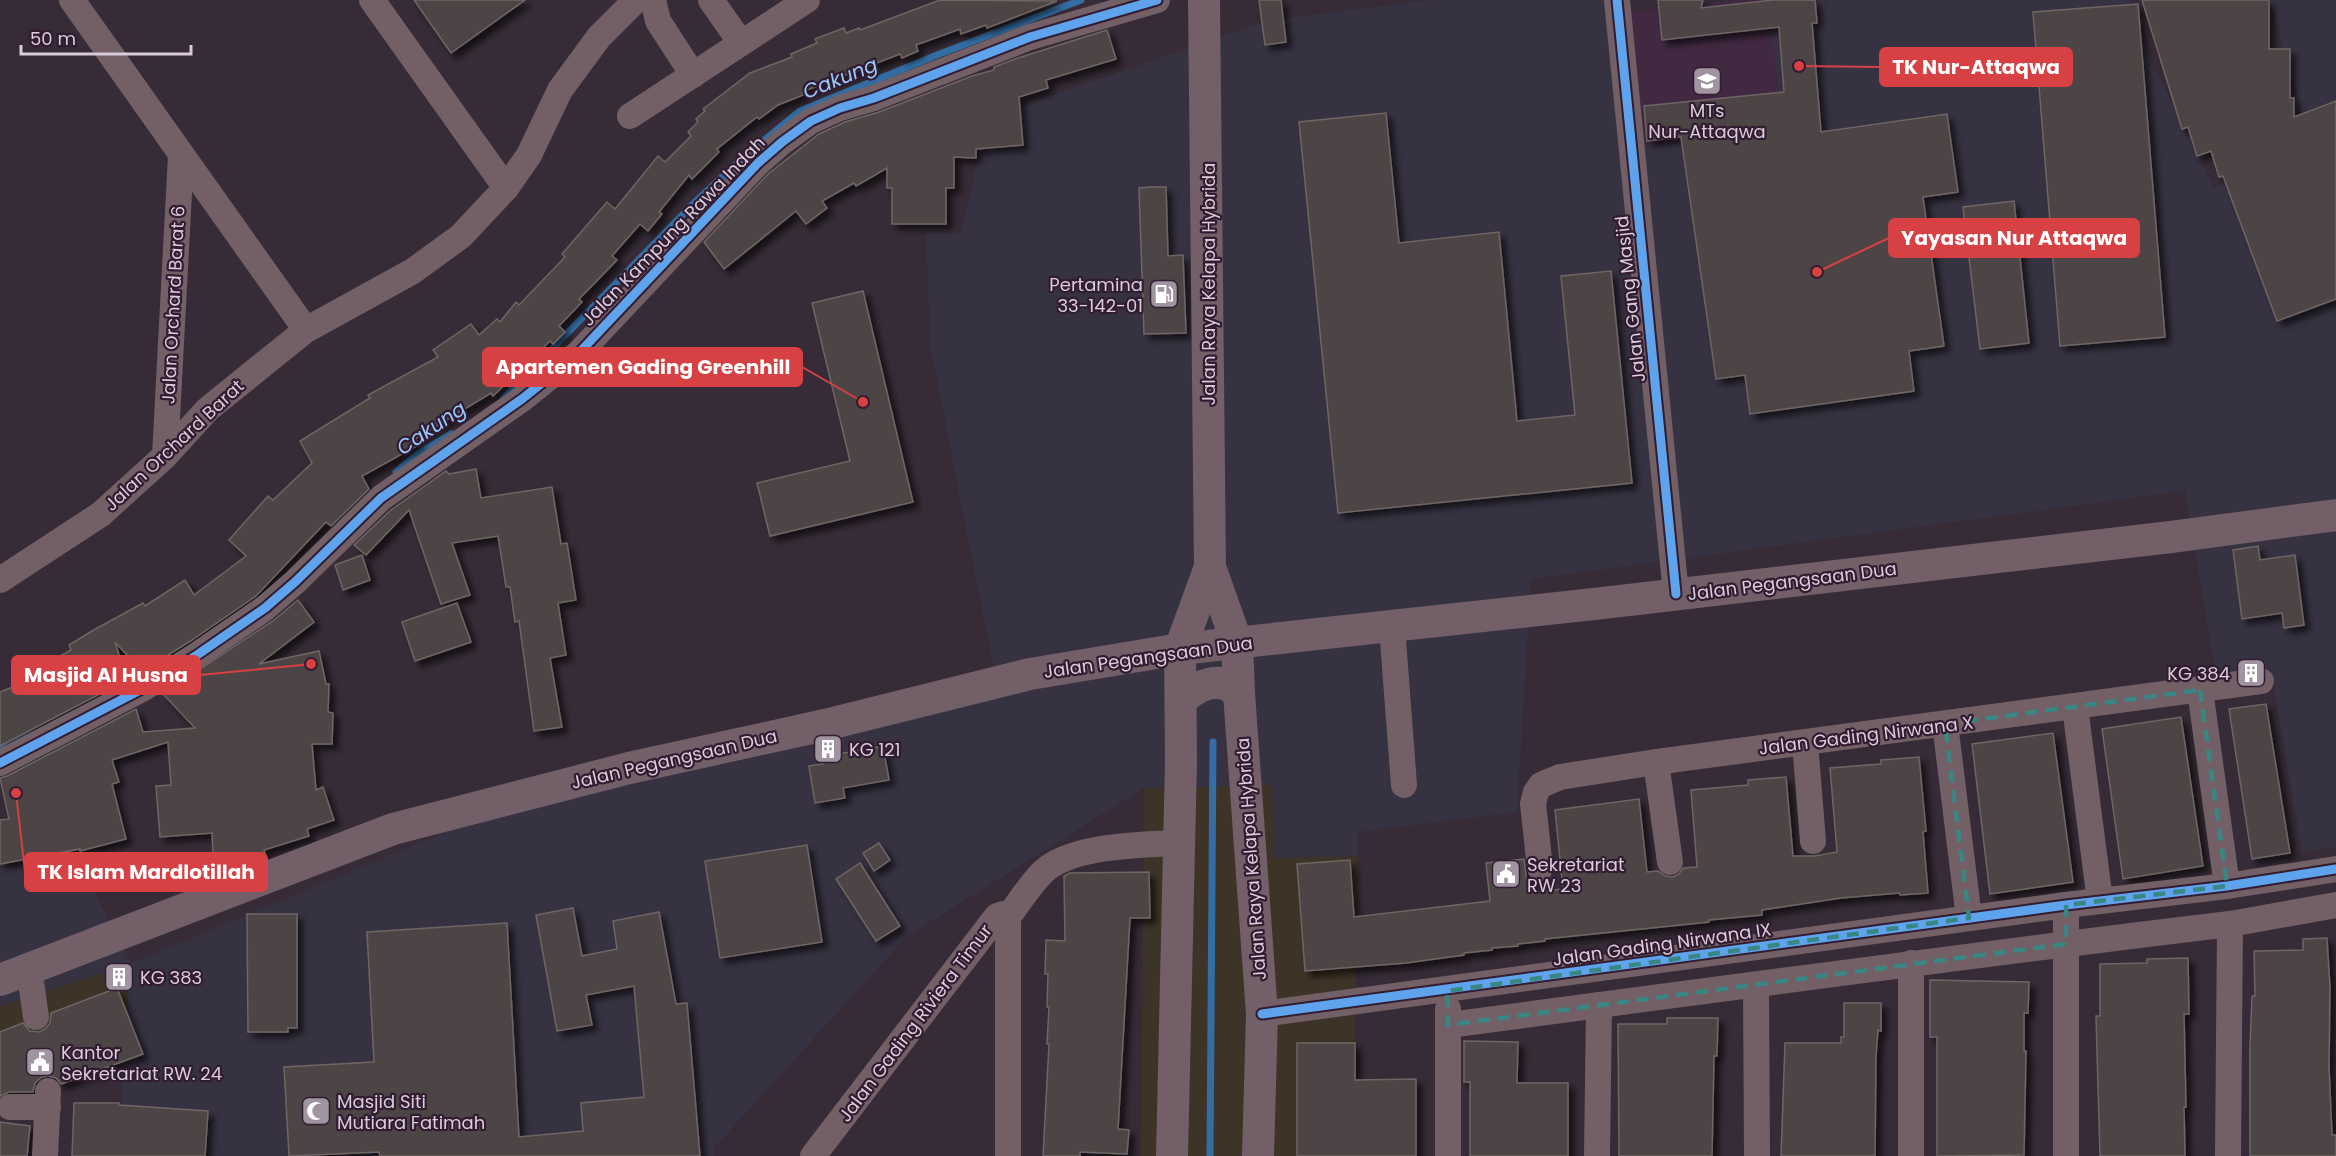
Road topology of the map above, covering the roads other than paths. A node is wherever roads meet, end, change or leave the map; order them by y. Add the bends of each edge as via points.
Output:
1 (72, 0) edge
2 (372, 0) edge
3 (636, 0) edge
4 (653, 0) edge
5 (711, 0) edge
6 (807, 0) edge
7 (1157, 0) edge
8 (1617, 0) edge
9 (1205, 12) edge
10 (741, 43) junction
11 (693, 75) junction
12 (630, 116) dead end
13 (181, 155) junction
14 (506, 188) junction
15 (306, 330) junction
16 (165, 456) junction
17 (2336, 515) edge
18 (1210, 567) junction
19 (0, 580) edge
20 (1676, 594) junction
21 (1392, 627) junction
22 (1238, 643) junction
23 (1180, 649) junction
24 (1139, 656) junction
25 (2261, 681) dead end
26 (2200, 690) junction
27 (1239, 693) junction
28 (1181, 700) junction
29 (2075, 707) junction
30 (1944, 724) junction
31 (1181, 738) junction
32 (1805, 743) junction
33 (1656, 762) junction
34 (0, 763) edge
35 (1404, 785) dead end
36 (1814, 841) dead end
37 (1179, 843) junction
38 (1670, 862) dead end
39 (1540, 868) dead end
40 (2336, 869) edge
41 (2227, 886) junction
42 (2100, 901) junction
43 (2066, 905) junction
44 (2336, 905) edge
45 (1008, 917) junction
46 (1969, 918) junction
47 (2230, 924) junction
48 (2066, 944) junction
49 (1911, 963) junction
50 (29, 968) junction
51 (0, 980) edge
52 (1756, 985) junction
53 (1447, 991) junction
54 (1599, 1005) junction
55 (1262, 1014) junction
56 (36, 1017) dead end
57 (1448, 1025) junction
58 (10, 1107) dead end
59 (45, 1156) edge
60 (813, 1156) edge
61 (1008, 1156) edge
62 (1172, 1156) edge
63 (1258, 1156) edge
64 (1448, 1156) edge
65 (1597, 1156) edge
66 (1757, 1156) edge
67 (1911, 1156) edge
68 (2066, 1156) edge
69 (2228, 1156) edge

1 - 13 street, Jalan Orchard Barat 6
2 - 14 street
3 - 14 street, Jalan Orchard Barat via 599,37 560,90 529,155
4 - 11 street via 658,21
5 - 10 street
6 - 10 street
7 - 34 street, Jalan Kampung Rawa Indah via 1030,37 811,122 758,163 578,354 522,399 381,498 265,608 142,689
8 - 20 street, Jalan Gang Masjid
9 - 18 main road, Jalan Raya Kelapa Hybrida
10 - 11 street
11 - 12 street
13 - 15 street, Jalan Orchard Barat 6
13 - 16 street, Jalan Orchard Barat 6
14 - 15 street, Jalan Orchard Barat via 460,236 413,271
15 - 16 street, Jalan Orchard Barat via 208,409
16 - 19 street, Jalan Orchard Barat via 101,514
17 - 20 main road, Jalan Pegangsaan Dua
18 - 22 main road, Jalan Raya Kelapa Hybrida
18 - 23 main road, Jalan Raya Kelapa Hybrida
20 - 21 main road, Jalan Pegangsaan Dua
21 - 22 main road, Jalan Pegangsaan Dua
21 - 35 street
22 - 23 main road, Jalan Pegangsaan Dua
22 - 27 main road, Jalan Raya Kelapa Hybrida
23 - 24 main road, Jalan Pegangsaan Dua
23 - 28 main road, Jalan Raya Kelapa Hybrida
24 - 31 main road via 1163,682
24 - 50 main road, Jalan Pegangsaan Dua via 1030,674 629,768 393,829
25 - 26 street, Jalan Gading Nirwana X
26 - 29 street, Jalan Gading Nirwana X
26 - 41 street
27 - 28 main road via 1228,685 1212,683 1195,688
27 - 55 main road, Jalan Raya Kelapa Hybrida
28 - 31 main road, Jalan Raya Kelapa Hybrida
29 - 30 street, Jalan Gading Nirwana X
29 - 42 street
30 - 32 street, Jalan Gading Nirwana X
30 - 46 street
31 - 37 main road, Jalan Raya Kelapa Hybrida
32 - 33 street, Jalan Gading Nirwana X
32 - 36 street
33 - 38 street
33 - 39 street, Jalan Gading Nirwana X via 1560,777 1541,785 1533,804
37 - 45 street, Jalan Gading Riviera Timur via 1076,853 1042,872
37 - 62 main road, Jalan Raya Kelapa Hybrida
40 - 41 street, Jalan Gading Nirwana IX
41 - 42 street, Jalan Gading Nirwana IX
42 - 43 street, Jalan Gading Nirwana IX
43 - 46 street, Jalan Gading Nirwana IX
43 - 48 street
44 - 47 street
45 - 60 street, Jalan Gading Riviera Timur via 997,916
45 - 61 street
46 - 53 street, Jalan Gading Nirwana IX
47 - 48 street
47 - 69 street
48 - 49 street
48 - 68 street
49 - 52 street
49 - 67 street
50 - 51 main road, Jalan Pegangsaan Dua
50 - 56 street
52 - 54 street
52 - 66 street
53 - 55 street, Jalan Gading Nirwana IX
53 - 57 street
54 - 57 street
54 - 65 street
55 - 63 main road, Jalan Raya Kelapa Hybrida
57 - 64 street
58 - 59 street via 48,1099

